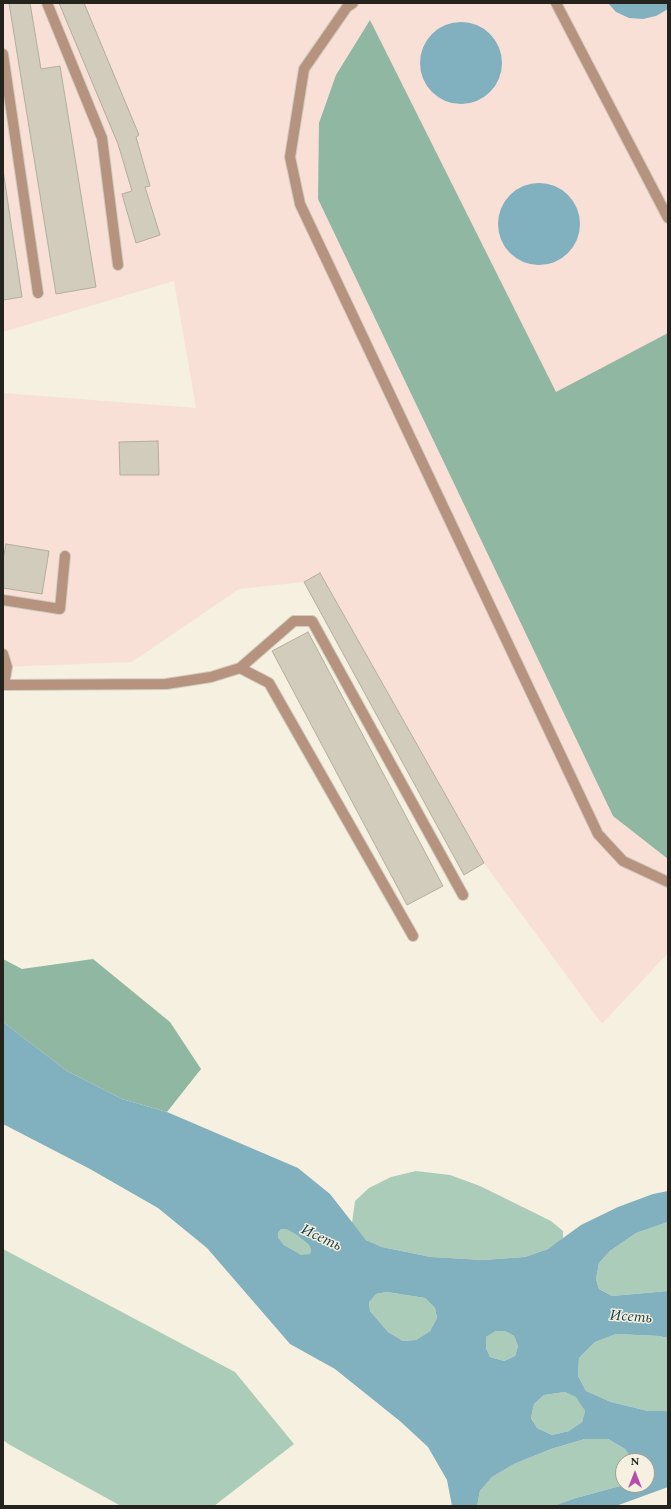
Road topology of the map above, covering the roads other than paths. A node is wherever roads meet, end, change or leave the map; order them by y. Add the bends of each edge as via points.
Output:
1 (47, 3) edge
2 (353, 3) edge
3 (556, 3) edge
4 (3, 54) edge
5 (668, 218) edge
6 (118, 266) dead end
7 (38, 293) dead end
8 (65, 556) dead end
9 (3, 600) edge
10 (3, 654) edge
11 (240, 668) junction
12 (4, 685) edge
13 (668, 882) edge
14 (463, 895) dead end
15 (413, 936) dead end

1 - 6 lane via 102,138
2 - 13 lane via 347,7 304,69 290,157 300,204 598,834 623,861
3 - 5 lane
4 - 7 lane
8 - 9 lane via 60,609
10 - 12 lane via 7,667
11 - 12 lane via 211,677 166,684
11 - 14 lane via 294,621 312,621
11 - 15 lane via 269,683

